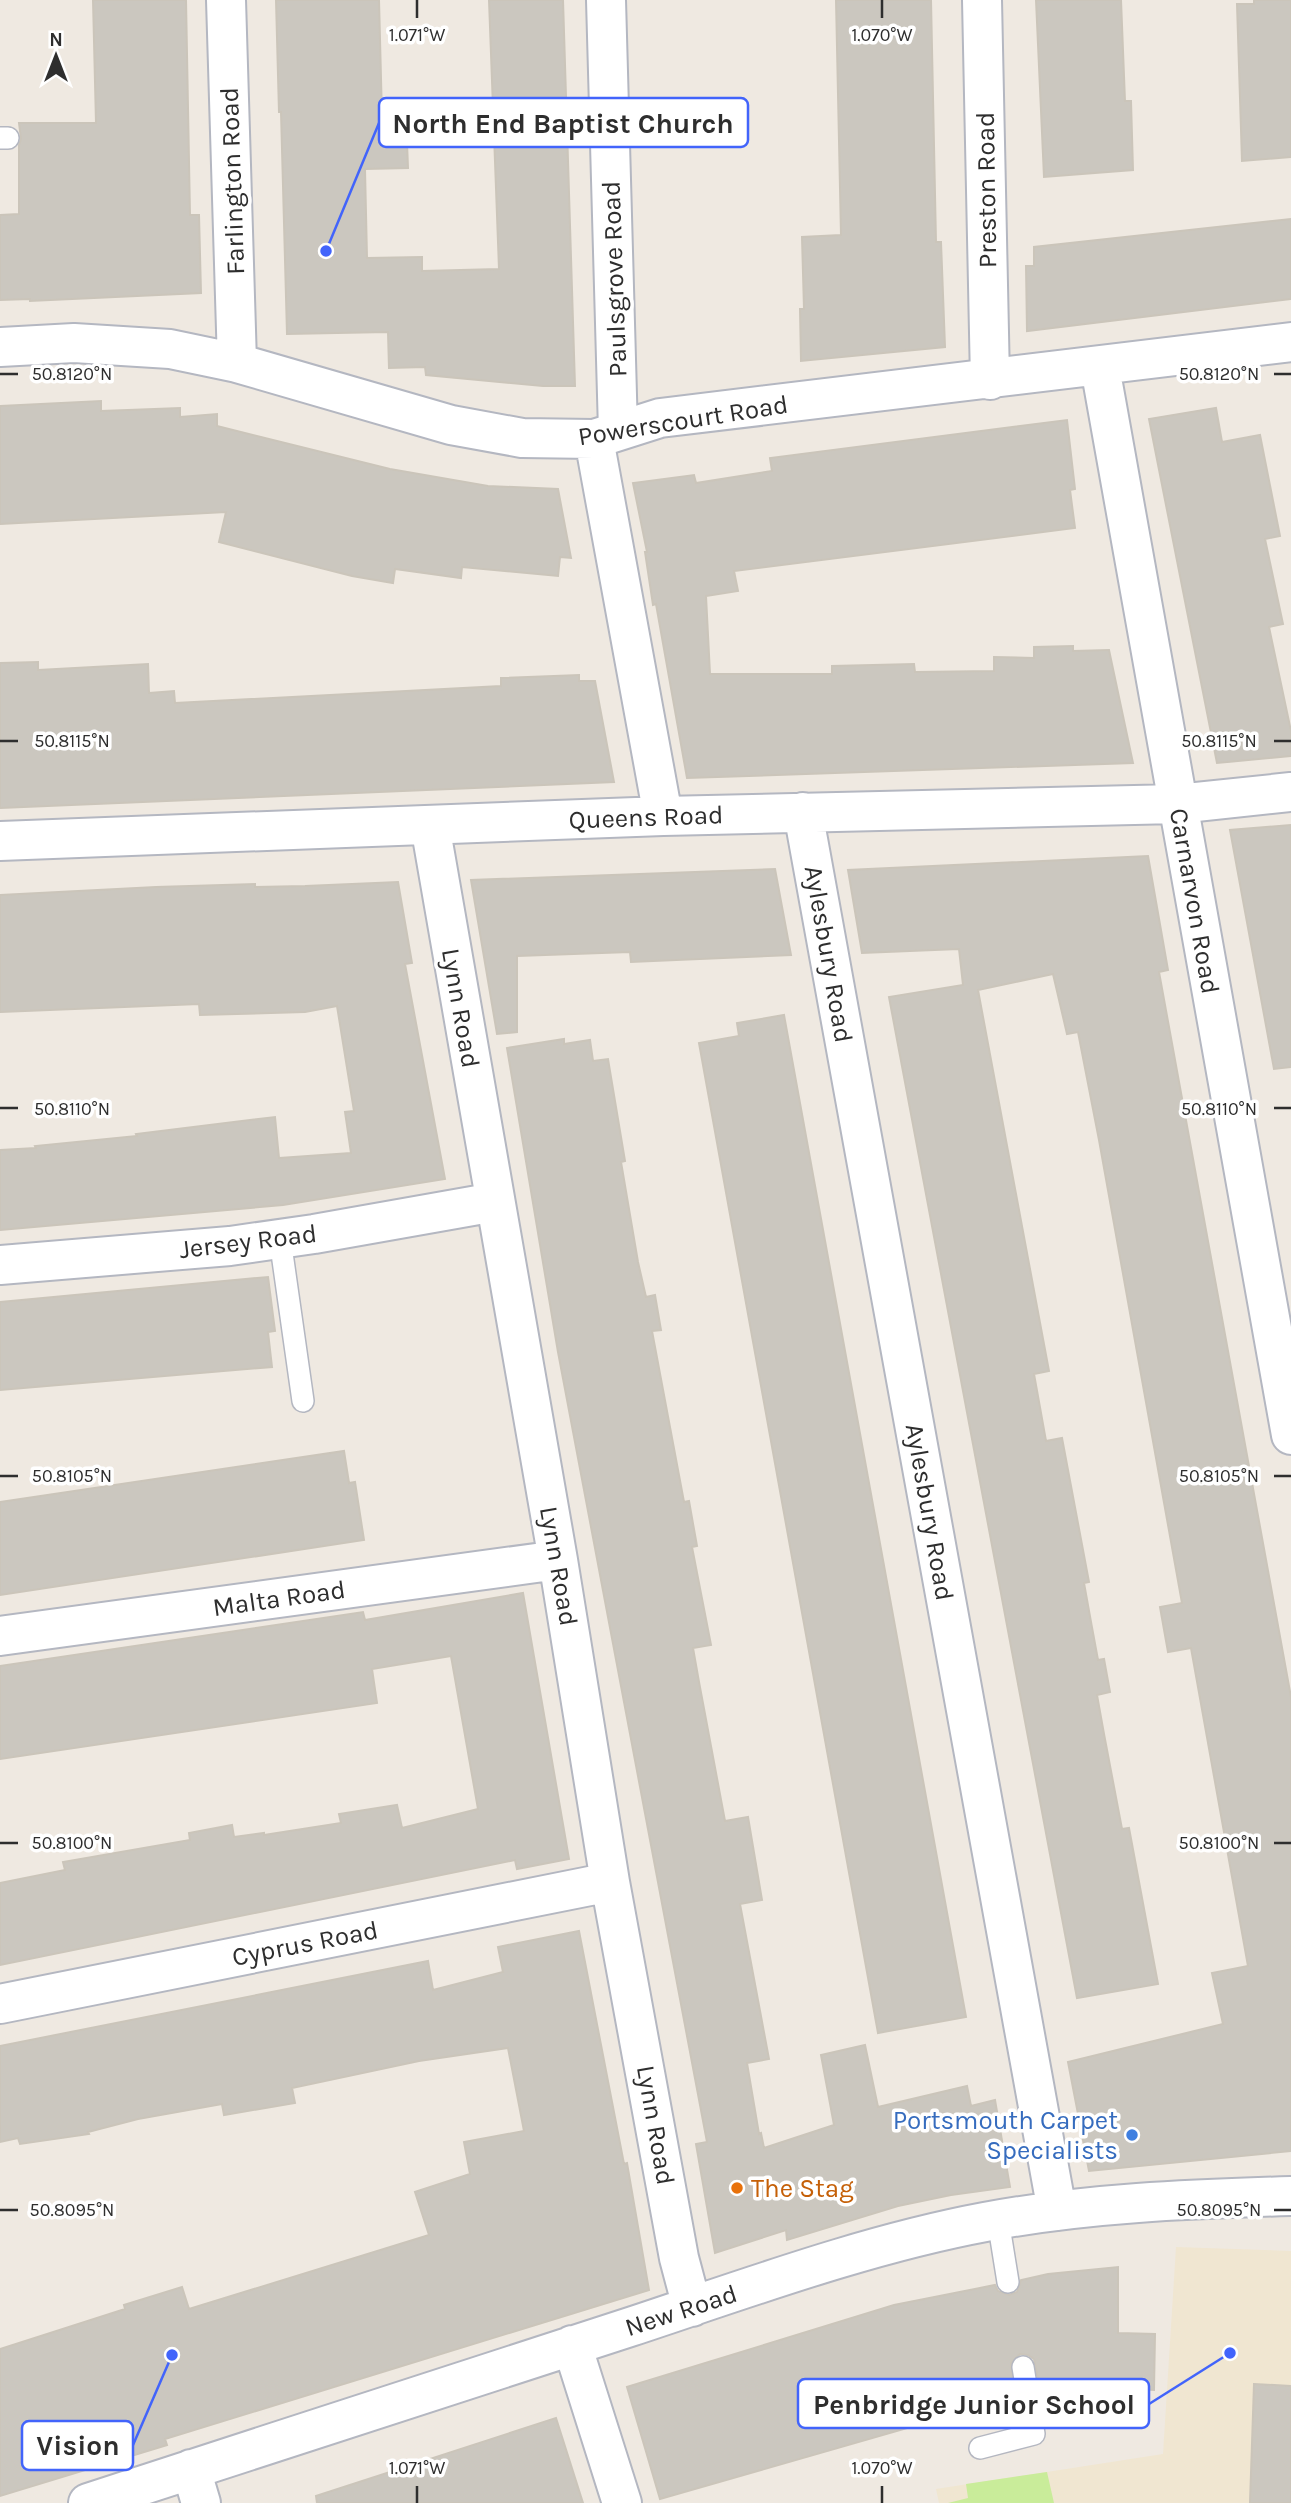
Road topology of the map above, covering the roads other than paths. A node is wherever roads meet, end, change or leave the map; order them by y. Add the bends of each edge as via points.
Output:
1 (226, 0) edge
2 (606, 0) edge
3 (982, 0) edge
4 (1291, 342) edge
5 (0, 347) edge
6 (237, 363) junction
7 (1100, 367) junction
8 (990, 380) junction
9 (606, 435) junction
10 (1291, 792) edge
11 (1177, 804) junction
12 (803, 813) junction
13 (663, 816) junction
14 (430, 825) junction
15 (0, 841) edge
16 (495, 1202) junction
17 (280, 1239) junction
18 (0, 1265) edge
19 (303, 1401) dead end
20 (1291, 1435) edge
21 (558, 1560) junction
22 (0, 1636) edge
23 (610, 1882) junction
24 (0, 2004) edge
25 (1291, 2196) edge
26 (1057, 2211) junction
27 (998, 2220) junction
28 (1009, 2282) dead end
29 (692, 2306) junction
30 (572, 2345) junction
31 (1023, 2367) dead end
32 (980, 2448) dead end
33 (196, 2486) edge
34 (88, 2503) edge
35 (622, 2503) edge

1 - 6 street, Farlington Road
2 - 9 street, Paulsgrove Road
3 - 8 street, Preston Road
4 - 7 street, Powerscourt Road
5 - 6 street, Powerscourt Road via 74,343 170,349
6 - 9 street, Powerscourt Road via 451,425 522,438
7 - 8 street, Powerscourt Road
7 - 11 street, Carnarvon Road
8 - 9 street, Powerscourt Road via 660,418
9 - 13 street, Paulsgrove Road
10 - 11 street, Queens Road
11 - 12 street, Queens Road
11 - 20 street, Carnarvon Road
12 - 13 street, Queens Road
12 - 26 street, Aylesbury Road
13 - 14 street, Queens Road
14 - 15 street, Queens Road
14 - 16 street, Lynn Road
16 - 17 street, Jersey Road
16 - 21 street, Lynn Road
17 - 18 street, Jersey Road
17 - 19 lane
21 - 22 street, Malta Road
21 - 23 street, Lynn Road
23 - 24 street, Cyprus Road
23 - 29 street, Lynn Road
25 - 26 street, New Road
26 - 27 street, New Road
27 - 28 lane
27 - 29 street, New Road via 866,2252
29 - 30 street, New Road
30 - 33 street, New Road
30 - 35 street
31 - 32 lane via 1034,2434
33 - 34 street, New Road

